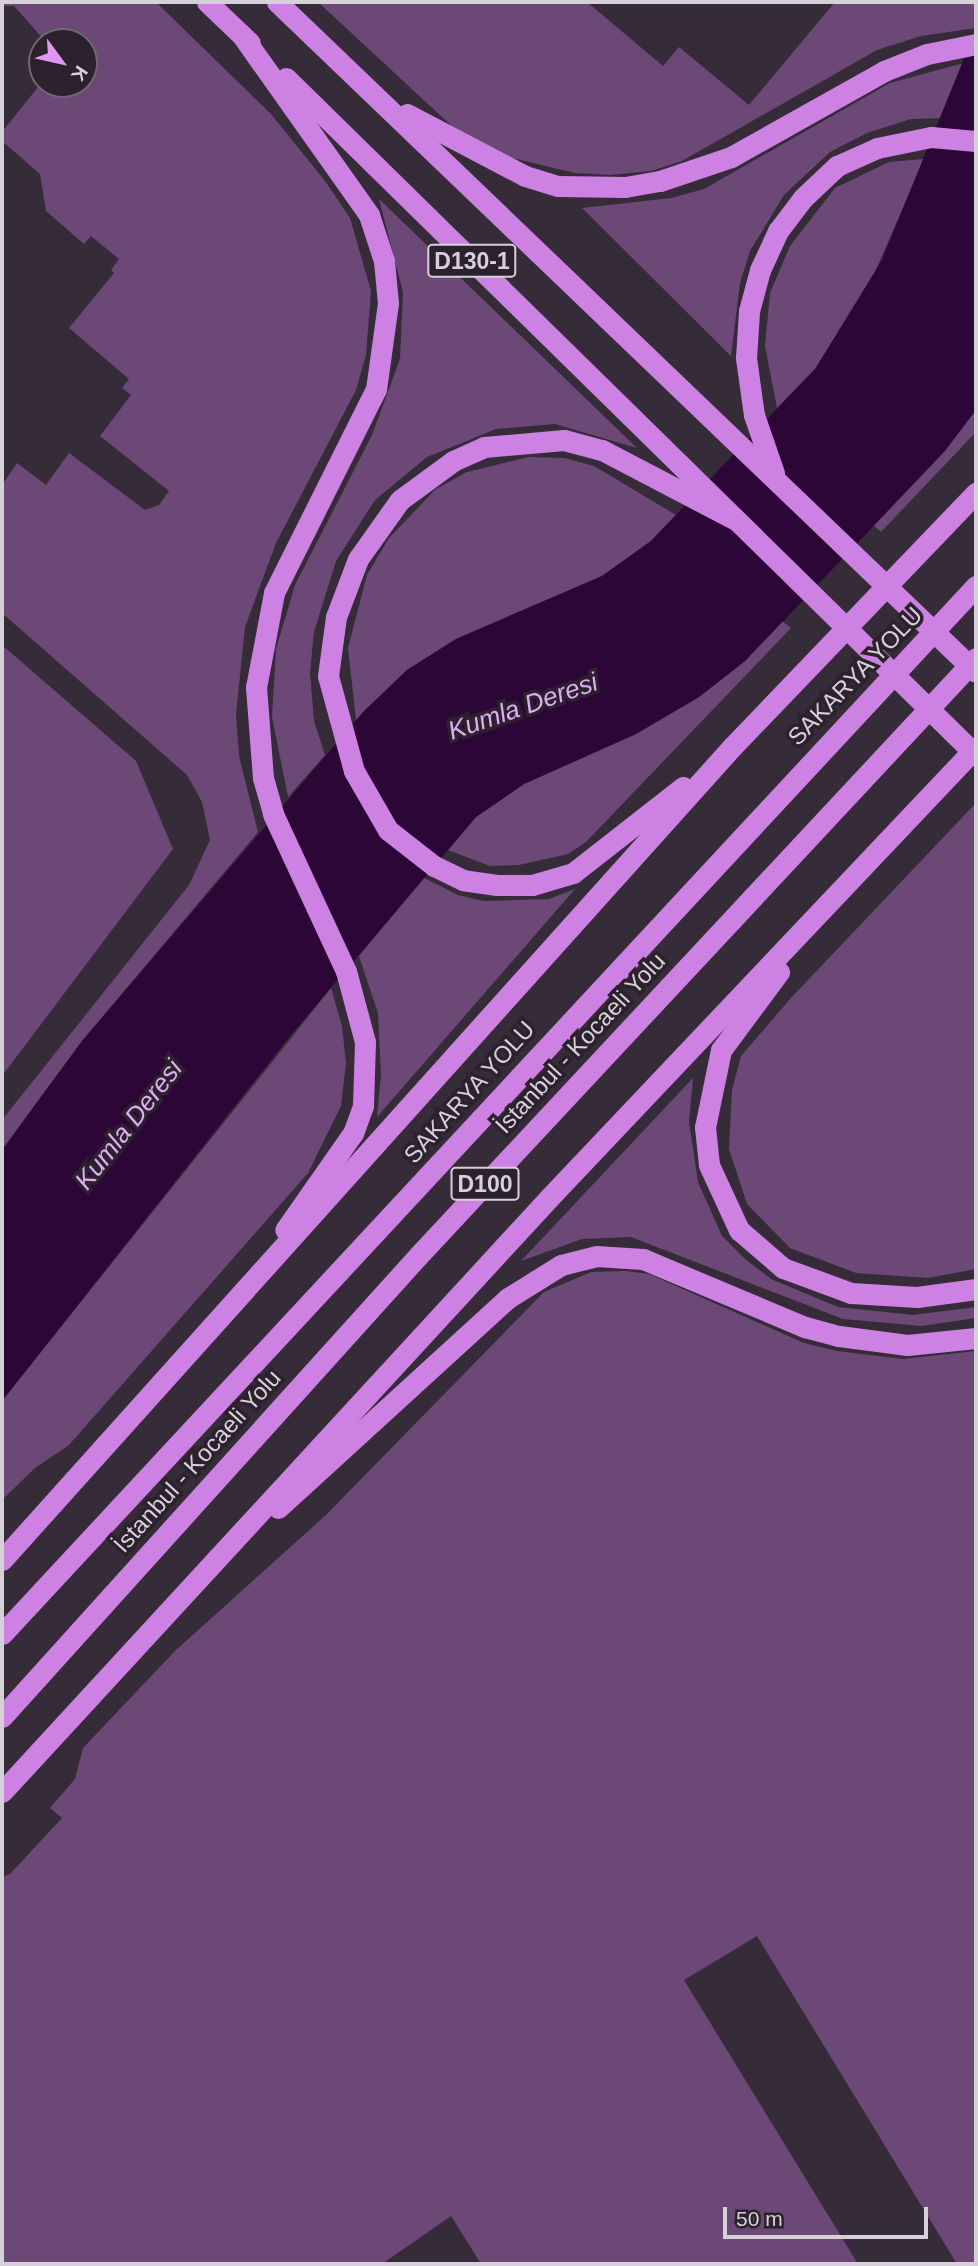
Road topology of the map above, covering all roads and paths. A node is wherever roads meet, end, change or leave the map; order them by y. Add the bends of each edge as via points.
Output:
1 (207, 2) edge
2 (277, 2) edge
3 (241, 34) junction
4 (972, 45) edge
5 (381, 100) junction
6 (976, 141) edge
7 (776, 478) junction
8 (976, 493) edge
9 (736, 520) junction
10 (976, 586) edge
11 (976, 658) edge
12 (976, 673) edge
13 (733, 746) junction
14 (976, 747) edge
15 (976, 755) edge
16 (839, 892) junction
17 (976, 1289) edge
18 (209, 1333) junction
19 (976, 1338) edge
20 (2, 1560) edge
21 (168, 1608) junction
22 (2, 1634) edge
23 (2, 1717) edge
24 (2, 1792) edge

1 - 3 highway, D130-1
2 - 5 highway, D130-1
3 - 9 highway, D130-1
3 - 18 highway via 369,215 384,261 388,303 376,389 274,593 262,641 257,730 273,814 346,971 365,1042 363,1106 327,1175
4 - 5 highway via 884,71 731,157 660,181 625,187 558,186 525,176
5 - 7 highway, D130-1
6 - 7 highway via 931,137 877,148 838,166 803,198 778,231 760,270 749,311 746,358 754,415
7 - 12 highway
8 - 13 highway
9 - 13 highway via 629,460 564,440 509,442 453,460 400,500 380,525 345,589 328,676 342,736 367,800 388,830 434,866 463,880 532,885 573,873
9 - 15 highway
10 - 22 highway, SAKARYA YOLU / D100
11 - 23 highway, İstanbul - Kocaeli Yolu / D100 via 427,1245
13 - 18 highway
14 - 16 highway
16 - 17 highway via 721,1049 705,1127 709,1165 739,1230 783,1268 818,1283 885,1297
16 - 21 highway
18 - 20 highway
19 - 21 highway via 907,1345 839,1336 805,1327 643,1259 596,1256 561,1265 508,1298
21 - 24 highway

